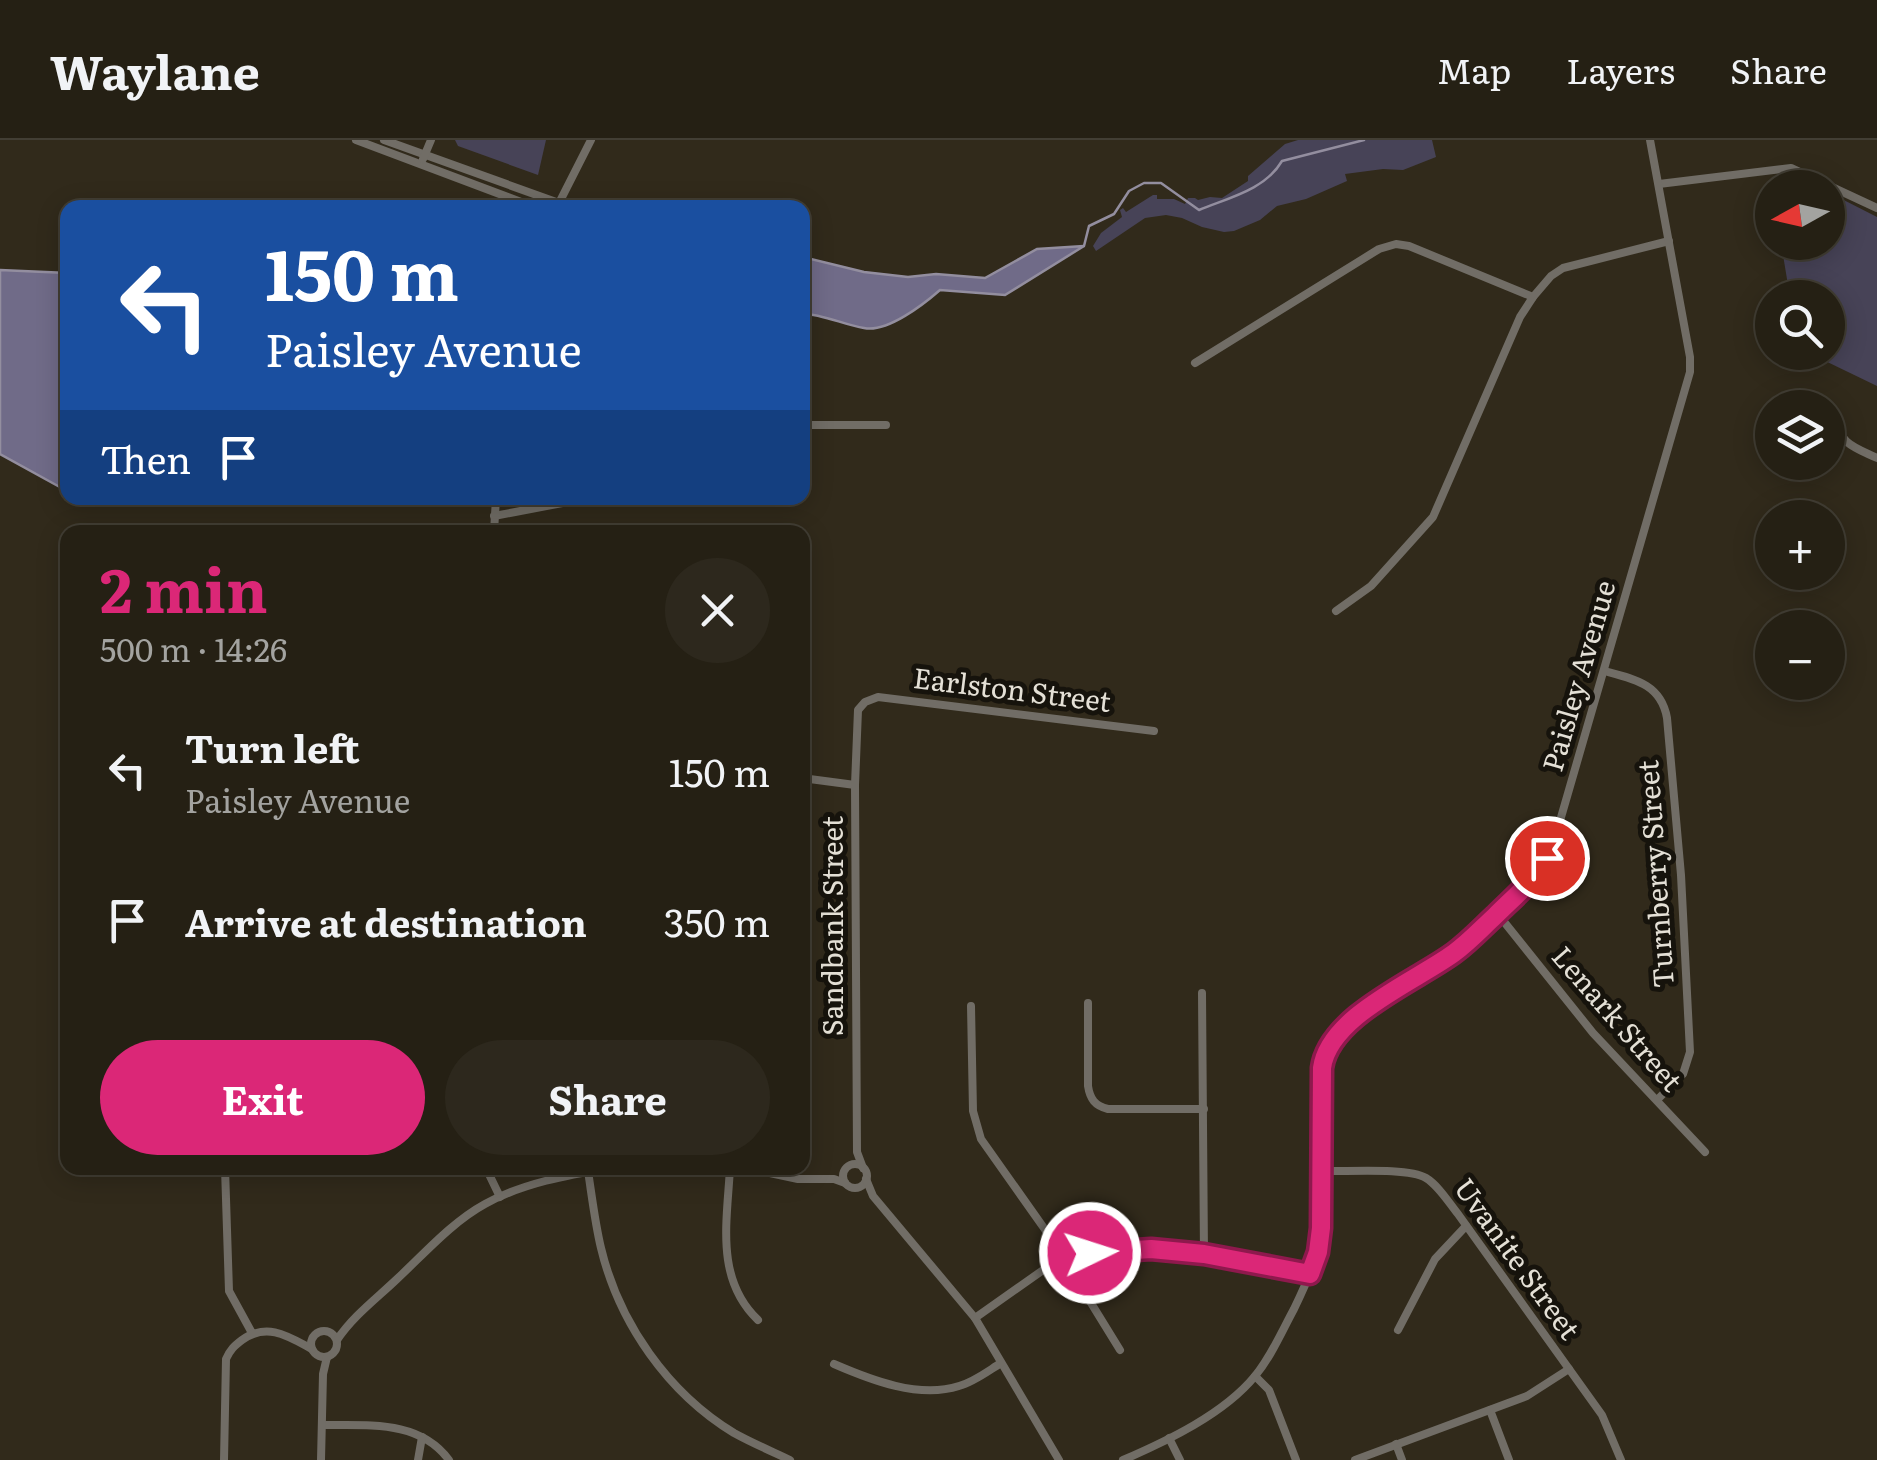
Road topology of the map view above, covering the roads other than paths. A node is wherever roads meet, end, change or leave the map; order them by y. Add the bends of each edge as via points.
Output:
1 (356, 140) edge
2 (384, 140) edge
3 (431, 140) edge
4 (591, 140) edge
5 (1650, 140) edge
6 (423, 160) junction
7 (1659, 184) junction
8 (518, 200) edge
9 (543, 200) edge
10 (561, 200) edge
11 (1877, 208) edge
12 (1670, 241) junction
13 (1533, 297) junction
14 (1195, 363) dead end
15 (886, 425) dead end
16 (810, 426) edge
17 (1845, 441) edge
18 (1877, 458) edge
19 (495, 505) edge
20 (548, 505) edge
21 (494, 516) junction
22 (494, 525) edge
23 (1336, 612) dead end
24 (1604, 671) junction
25 (865, 702) joint
26 (1154, 730) dead end
27 (810, 779) edge
28 (855, 785) junction
29 (1497, 913) junction
30 (1202, 993) dead end
31 (1088, 1002) dead end
32 (971, 1006) dead end
33 (1657, 1100) junction
34 (1204, 1109) junction
35 (856, 1152) junction
36 (1706, 1152) dead end
37 (862, 1168) junction
38 (846, 1170) junction
39 (1321, 1171) junction
40 (225, 1175) edge
41 (489, 1175) edge
42 (572, 1175) edge
43 (589, 1175) edge
44 (730, 1175) edge
45 (779, 1175) edge
46 (866, 1179) junction
47 (834, 1180) junction
48 (845, 1184) junction
49 (855, 1188) junction
50 (873, 1196) junction
51 (500, 1197) junction
52 (1466, 1226) junction
53 (1204, 1254) junction
54 (1063, 1256) junction
55 (1310, 1274) junction
56 (975, 1318) junction
57 (758, 1320) dead end
58 (346, 1326) junction
59 (1398, 1330) dead end
60 (328, 1331) junction
61 (252, 1333) junction
62 (313, 1337) junction
63 (294, 1339) junction
64 (337, 1340) junction
65 (1120, 1350) dead end
66 (319, 1354) junction
67 (1001, 1363) junction
68 (834, 1364) dead end
69 (1570, 1369) junction
70 (1255, 1376) junction
71 (1490, 1410) junction
72 (322, 1425) junction
73 (422, 1437) junction
74 (1168, 1438) junction
75 (1396, 1444) junction
76 (224, 1460) edge
77 (321, 1460) edge
78 (418, 1460) edge
79 (449, 1460) edge
80 (790, 1460) edge
81 (1059, 1460) edge
82 (1123, 1460) edge
83 (1180, 1460) edge
84 (1296, 1460) edge
85 (1354, 1460) edge
86 (1402, 1460) edge
87 (1508, 1460) edge
88 (1621, 1460) edge

1 - 6 street
2 - 6 street
3 - 6 street
4 - 10 street
5 - 7 street, Paisley Avenue
6 - 8 street
6 - 9 street
7 - 11 street via 1791,168
7 - 12 street, Paisley Avenue
12 - 13 street via 1564,268
12 - 24 street, Paisley Avenue via 1690,372
13 - 14 street via 1409,246 1390,245
13 - 23 street via 1433,517 1372,586
15 - 16 street
17 - 18 street
19 - 21 street
20 - 21 street
21 - 22 street
24 - 29 street, Paisley Avenue via 1553,845 1534,878
24 - 33 street, Turnberry Street via 1650,687 1667,718 1690,1052 1681,1077
25 - 26 street, Earlston Street via 878,697
25 - 28 street, Sandbank Street via 856,717
27 - 28 street
28 - 35 street, Sandbank Street
29 - 33 street, Lenark Street
29 - 39 street, Paisley Avenue via 1462,947 1390,992 1332,1040 1322,1068
30 - 34 street
31 - 34 street via 1088,1086 1096,1105
32 - 54 street via 977,1129
33 - 36 street, Lenark Street
34 - 53 street
35 - 37 street, Sandbank Street
35 - 38 street, Sandbank Street
37 - 38 street
37 - 46 street
38 - 47 street
38 - 48 street
39 - 52 street, Uvanite Street via 1419,1175
39 - 55 street, Paisley Avenue via 1321,1228
40 - 61 street via 229,1291
41 - 51 street
42 - 51 street
43 - 80 street via 604,1259 649,1354 713,1418
44 - 57 street via 726,1253 736,1294
45 - 47 street
46 - 49 street
46 - 50 street
47 - 48 street
48 - 49 street
49 - 50 street
50 - 56 street
51 - 58 street via 467,1217
52 - 59 street via 1435,1259
52 - 69 street, Uvanite Street
53 - 54 street via 1151,1249
53 - 55 street
54 - 56 street
54 - 65 street
55 - 70 street, Paisley Avenue
56 - 67 street
58 - 60 street
58 - 64 street
60 - 62 street
60 - 64 street
61 - 63 street via 268,1330
61 - 76 street via 226,1360
62 - 63 street
62 - 66 street
63 - 66 street
64 - 66 street via 336,1350
66 - 72 street
67 - 68 street via 945,1390 880,1383
67 - 81 street
69 - 71 street via 1535,1393
69 - 88 street, Uvanite Street via 1606,1420
70 - 74 street, Paisley Avenue via 1218,1410
70 - 84 street via 1270,1390
71 - 75 street
71 - 87 street
72 - 73 street via 400,1428
72 - 77 street
73 - 78 street
73 - 79 street
74 - 82 street, Paisley Avenue
74 - 83 street
75 - 85 street
75 - 86 street

